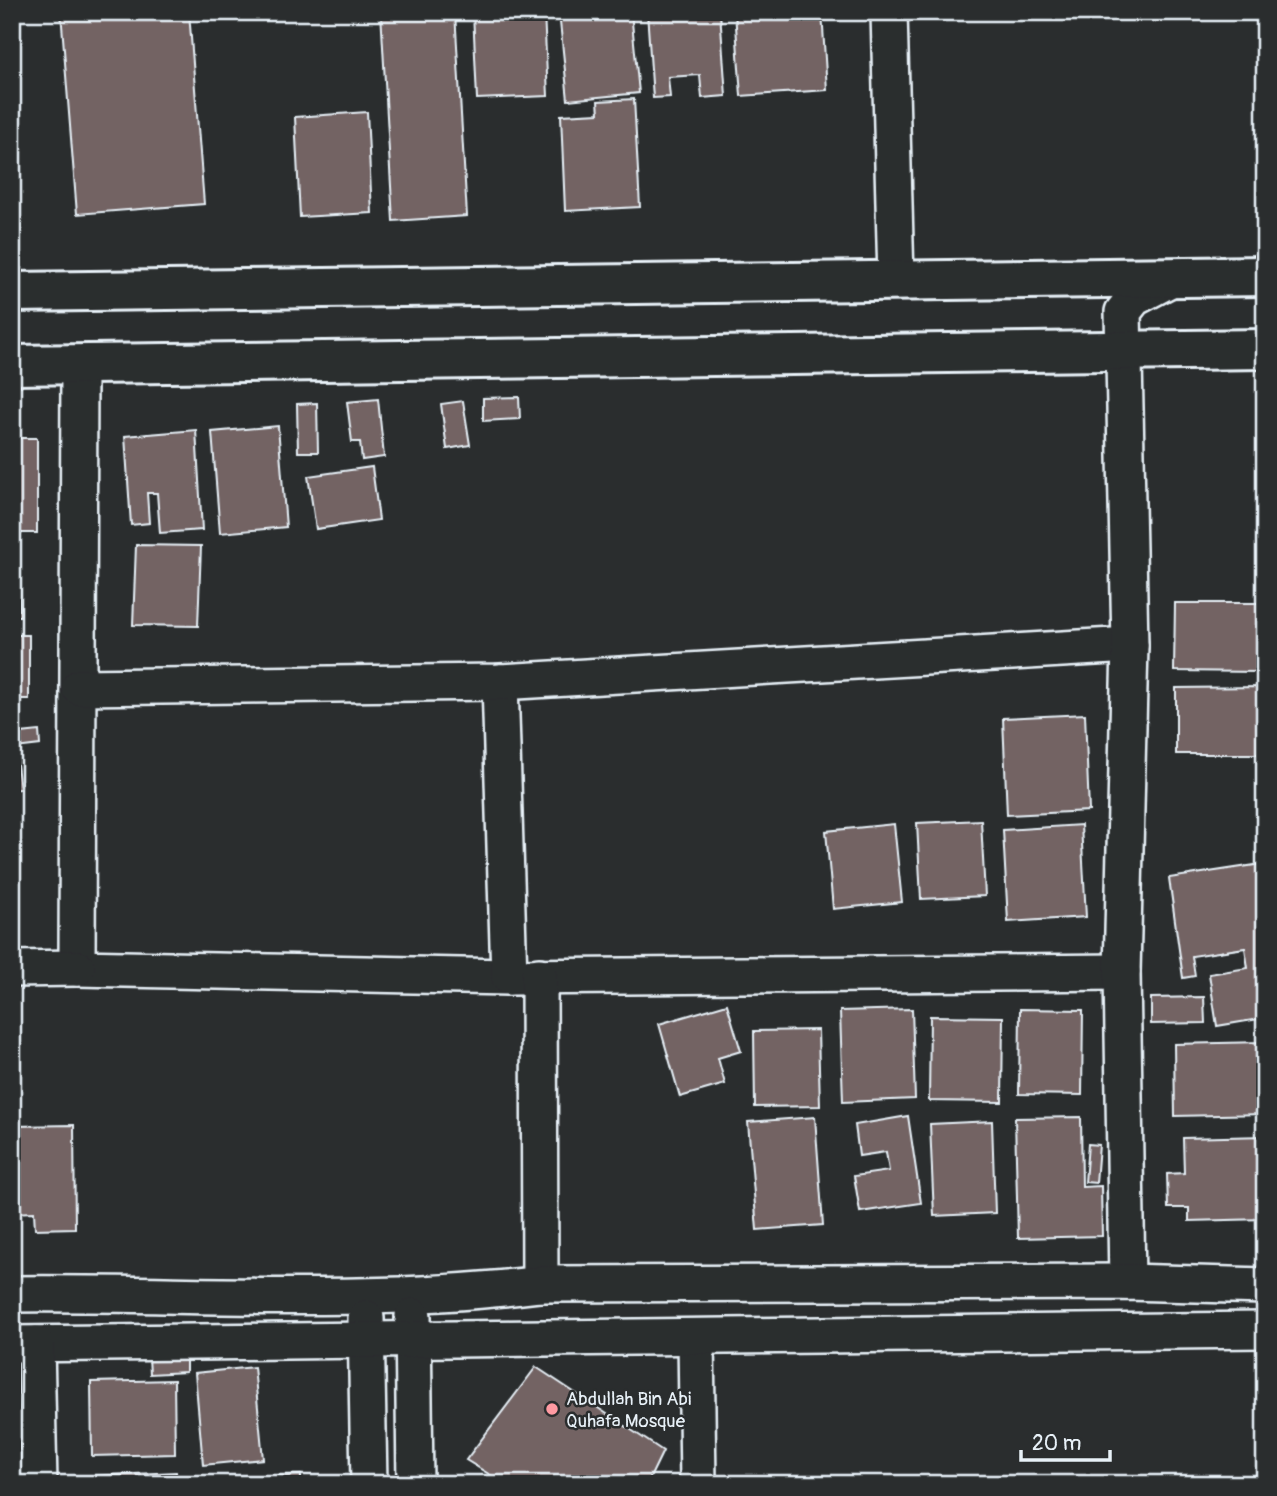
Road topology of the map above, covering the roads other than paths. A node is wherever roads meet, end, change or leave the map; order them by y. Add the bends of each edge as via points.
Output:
1 (888, 12) edge
2 (1265, 276) edge
3 (1174, 277) junction
4 (896, 280) junction
5 (12, 292) edge
6 (1265, 349) edge
7 (1124, 350) junction
8 (79, 364) junction
9 (12, 365) edge
10 (1130, 645) junction
11 (500, 682) junction
12 (79, 687) junction
13 (77, 968) junction
14 (12, 969) edge
15 (1122, 972) junction
16 (524, 976) junction
17 (1127, 1282) junction
18 (540, 1284) junction
19 (1265, 1286) edge
20 (12, 1294) edge
21 (412, 1296) junction
22 (366, 1297) junction
23 (1265, 1330) edge
24 (696, 1336) junction
25 (367, 1340) junction
26 (413, 1340) junction
27 (24, 1344) edge
28 (39, 1484) edge
29 (369, 1484) edge
30 (415, 1484) edge
31 (698, 1484) edge

1 - 4 street
2 - 3 street
3 - 4 street
3 - 7 street via 1134,298 1123,312
4 - 5 street
6 - 7 street
7 - 8 street
7 - 10 street
8 - 9 street
8 - 12 street
10 - 11 street
10 - 15 street
11 - 12 street
11 - 16 street
12 - 13 street
13 - 14 street
13 - 16 street
15 - 16 street
15 - 17 street
16 - 18 street
17 - 18 street
17 - 19 street
18 - 21 street
20 - 22 street
21 - 22 street
21 - 26 street
22 - 25 street
23 - 24 street
24 - 26 street
24 - 31 street
25 - 26 street
25 - 27 street
25 - 29 street
26 - 30 street
27 - 28 street

